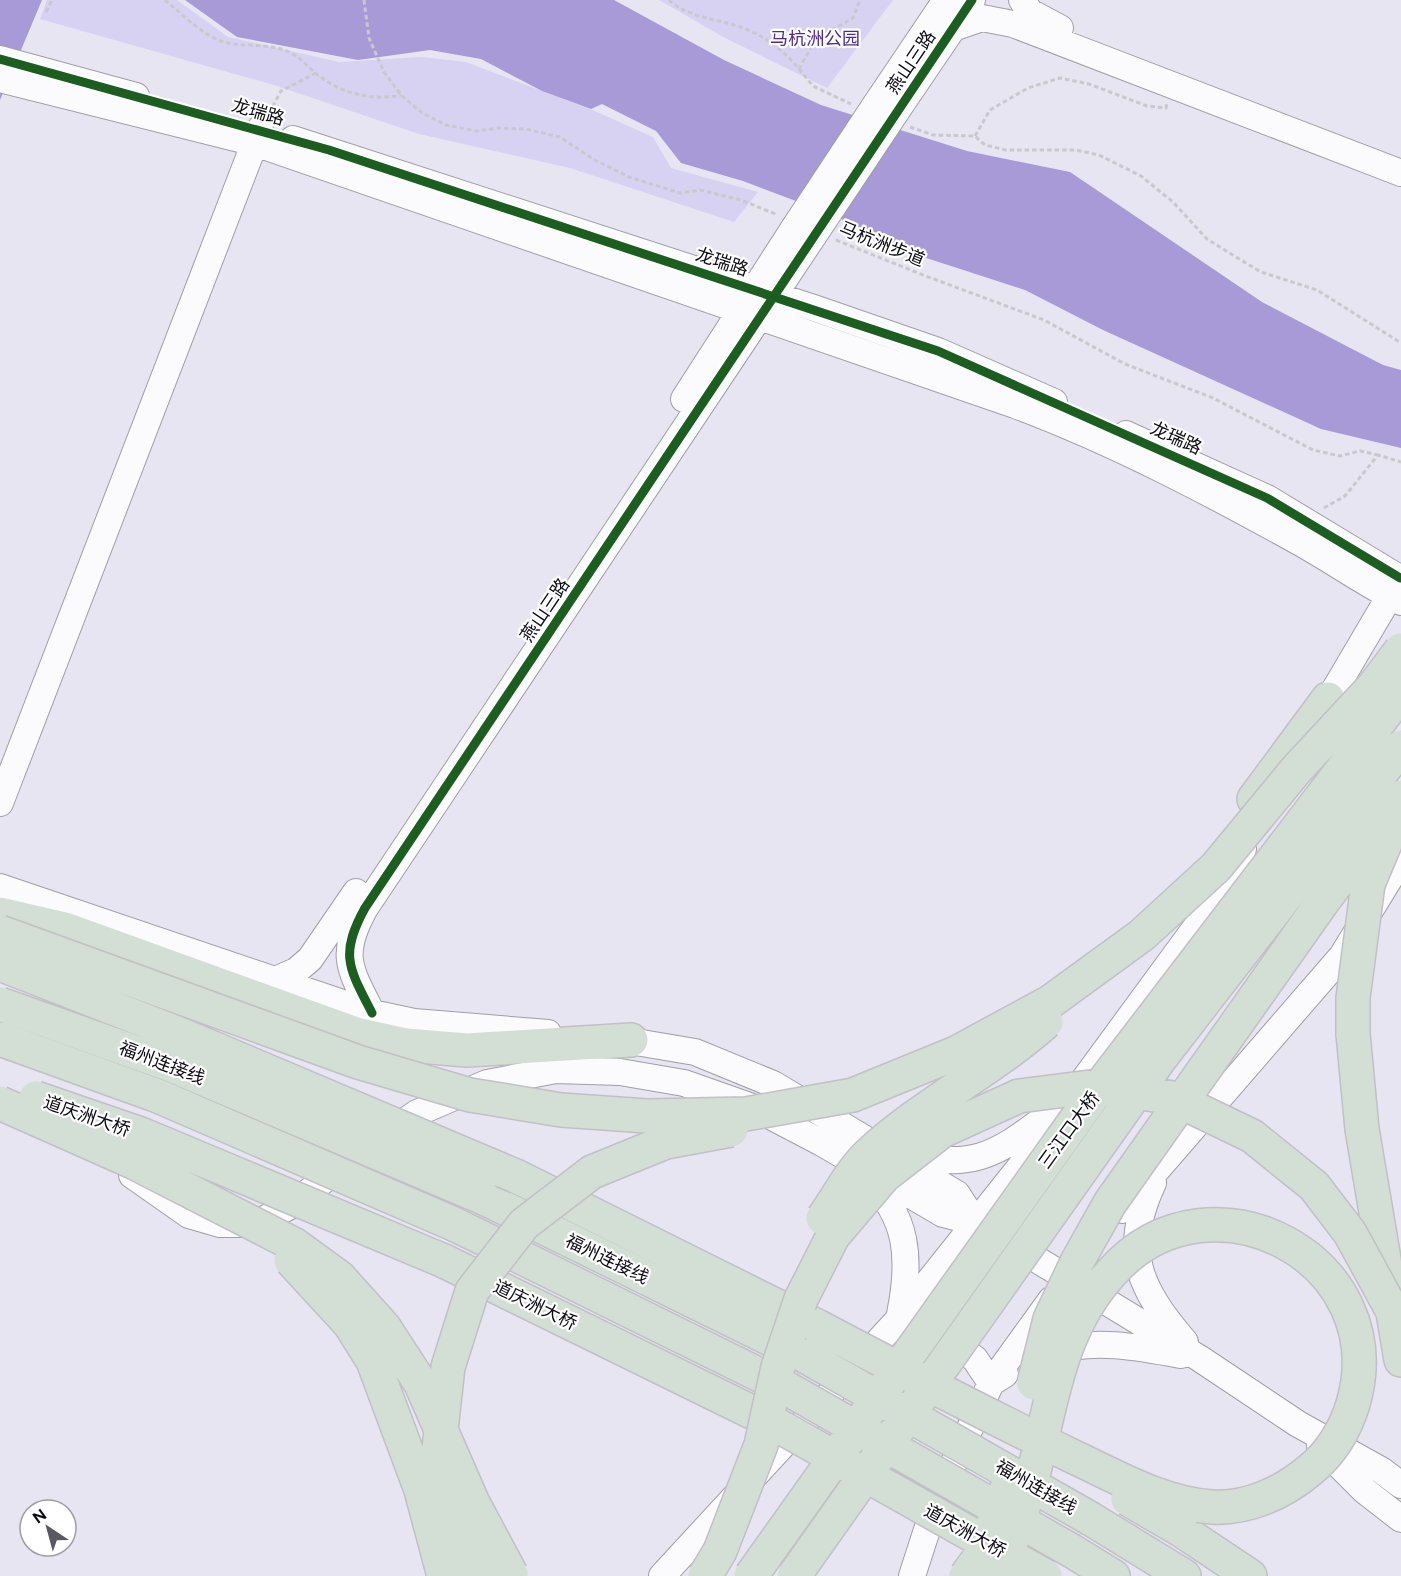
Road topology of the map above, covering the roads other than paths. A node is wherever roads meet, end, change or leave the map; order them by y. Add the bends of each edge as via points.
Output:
1 (946, 0) edge
2 (972, 0) edge
3 (1022, 0) edge
4 (953, 28) junction
5 (0, 59) edge
6 (29, 77) junction
7 (0, 79) edge
8 (883, 112) junction
9 (258, 136) junction
10 (1401, 161) edge
11 (1401, 173) edge
12 (765, 293) junction
13 (751, 315) junction
14 (1398, 586) edge
15 (1401, 650) edge
16 (1401, 693) edge
17 (1328, 699) junction
18 (1401, 747) edge
19 (1401, 797) edge
20 (0, 803) edge
21 (1401, 812) edge
22 (1401, 860) edge
23 (0, 887) edge
24 (0, 914) edge
25 (0, 932) edge
26 (0, 964) edge
27 (273, 981) junction
28 (0, 1004) edge
29 (372, 1013) junction
30 (0, 1039) edge
31 (631, 1040) junction
32 (1098, 1061) junction
33 (0, 1086) edge
34 (0, 1104) edge
35 (844, 1107) junction
36 (862, 1135) junction
37 (832, 1149) junction
38 (1166, 1157) junction
39 (220, 1207) junction
40 (975, 1222) junction
41 (1066, 1279) junction
42 (1391, 1308) junction
43 (899, 1319) junction
44 (1199, 1358) junction
45 (1401, 1360) edge
46 (790, 1371) junction
47 (982, 1396) junction
48 (1298, 1424) junction
49 (1401, 1485) edge
50 (1401, 1519) edge
51 (444, 1576) edge
52 (478, 1576) edge
53 (513, 1576) edge
54 (662, 1576) edge
55 (705, 1576) edge
56 (751, 1576) edge
57 (794, 1576) edge
58 (912, 1576) edge
59 (966, 1576) edge
60 (996, 1576) edge
61 (1045, 1576) edge
62 (1113, 1576) edge
63 (1184, 1576) edge
64 (1250, 1576) edge

1 - 8 street, 燕山三路
2 - 4 street, 燕山三路
3 - 10 street via 1030,12 1047,23
4 - 8 street, 燕山三路
4 - 11 street via 982,18 1013,24
5 - 6 street, 龙瑞路
6 - 7 street, 龙瑞路
6 - 9 street, 龙瑞路
8 - 12 street, 燕山三路, bridge
9 - 12 street, 龙瑞路
9 - 13 street, 龙瑞路
9 - 20 street
12 - 13 street, 燕山三路
12 - 14 street, 龙瑞路 via 938,351 1185,460 1304,519
13 - 14 street, 龙瑞路 via 1071,427
13 - 27 street, 燕山三路 via 318,950 296,971
13 - 29 street, 燕山三路 via 365,908 348,944 349,960 353,977
14 - 17 street
15 - 35 highway, bridge via 1216,867 1142,935 1050,1002
16 - 56 highway, 三江口大桥, bridge via 1092,1097
17 - 32 street via 1210,908
17 - 46 highway, bridge via 1208,861 1115,961 1030,1036 926,1107 868,1156 820,1223 790,1294
18 - 57 highway, 三江口大桥, bridge via 1159,1060
19 - 59 highway, bridge via 1124,1184 1078,1260 1050,1319 1007,1492 982,1554
21 - 42 highway, bridge via 1368,884 1353,998 1362,1130
22 - 38 street via 1342,956
23 - 27 street
24 - 31 highway via 65,929 356,1034 406,1045 467,1050
25 - 35 highway, bridge via 358,1062 470,1095 561,1110 647,1116
26 - 47 highway, bridge via 183,1035 518,1177 818,1326
27 - 29 street
28 - 46 highway, 福州连接线, bridge via 171,1065 484,1198
29 - 31 street via 414,1022
30 - 46 highway, 福州连接线, bridge via 158,1096
31 - 35 street via 695,1052 773,1084
32 - 36 street via 1047,1117 992,1154 958,1162 926,1159
32 - 40 street
33 - 61 highway, 道庆洲大桥, bridge via 141,1134 444,1261 768,1420
34 - 37 street via 56,1128 112,1161 189,1215 220,1224 255,1224 292,1205 417,1113 488,1083 556,1070 620,1071 684,1083 755,1108
34 - 39 highway, bridge via 133,1162
35 - 36 street
35 - 37 street
35 - 52 highway, bridge via 666,1142 592,1172 524,1224 472,1291 448,1367 439,1448 454,1527
36 - 40 street via 957,1194
37 - 40 street via 943,1214
37 - 43 street via 881,1190 897,1218 906,1252
38 - 41 street
38 - 44 street via 1145,1200 1137,1232 1138,1264 1146,1290 1162,1315
39 - 51 highway, bridge via 290,1258 350,1324 373,1361 421,1490
39 - 53 highway, bridge via 295,1245 339,1277 384,1327 421,1384 473,1503
40 - 41 street
40 - 43 street
41 - 44 street
41 - 47 street
42 - 45 highway
42 - 46 highway, bridge via 1350,1233 1314,1186 1252,1136 1173,1098 1098,1086 1019,1096 942,1131 884,1176 833,1236 801,1299
43 - 47 street via 932,1328 975,1359
43 - 54 street
44 - 47 street via 1141,1347 1100,1345 1062,1349 1025,1361
44 - 48 street
46 - 55 highway, bridge via 720,1551
46 - 62 highway, 福州连接线, bridge
46 - 63 highway, 福州连接线, bridge via 1091,1519
47 - 58 street via 937,1499
47 - 60 highway, bridge via 1003,1423 1023,1432 1033,1437 1044,1442 1104,1471 1164,1497 1214,1507 1243,1504 1270,1496 1298,1481 1320,1462 1350,1414 1359,1384 1360,1355 1355,1325 1331,1280 1314,1262 1270,1233 1212,1224 1177,1229 1144,1244 1112,1271 1086,1305 1056,1371 1041,1440 1038,1452 1033,1475 1013,1541
47 - 64 highway, bridge
48 - 49 street
48 - 50 street via 1365,1491

